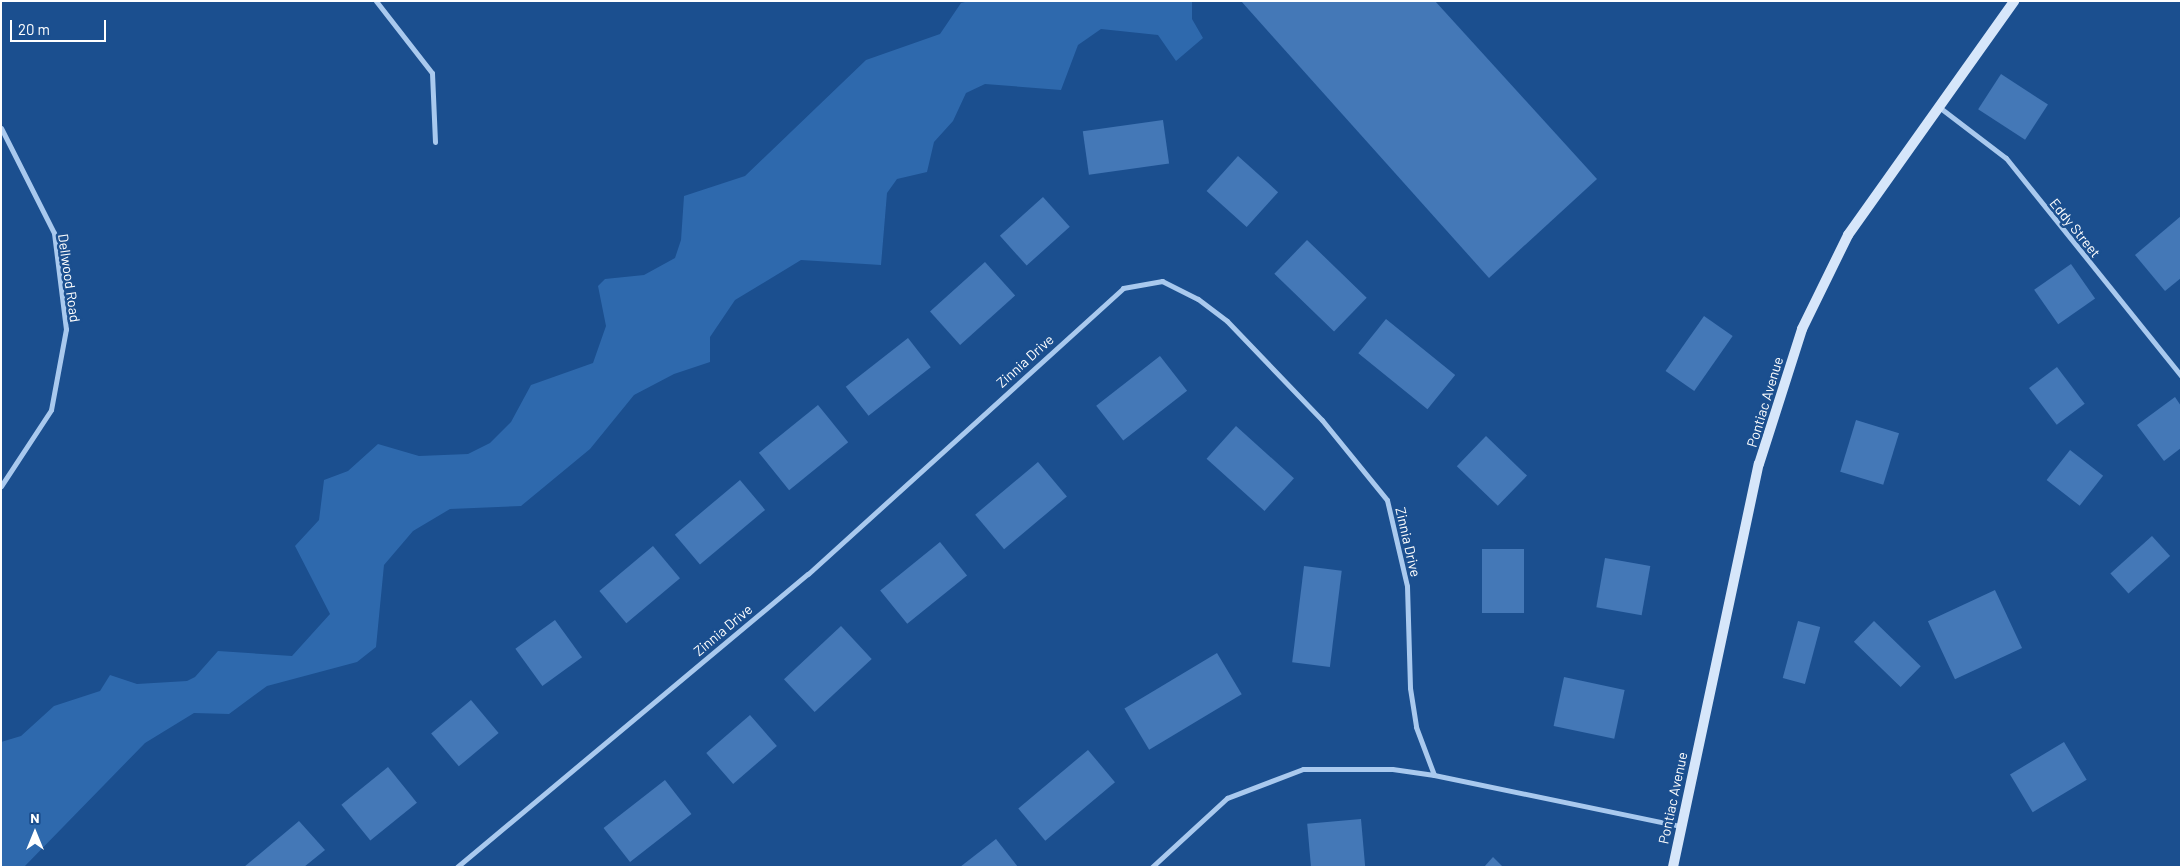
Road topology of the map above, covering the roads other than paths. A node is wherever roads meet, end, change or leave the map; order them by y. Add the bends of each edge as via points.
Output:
1 (376, 1) edge
2 (2014, 1) edge
3 (1939, 107) junction
4 (1, 128) edge
5 (435, 142) dead end
6 (2181, 376) edge
7 (1, 486) edge
8 (1434, 775) junction
9 (1680, 826) junction
10 (457, 867) edge
11 (1152, 867) edge
12 (1672, 867) edge

1 - 5 street via 432,73
2 - 3 main road, Pontiac Avenue
3 - 6 street, Eddy Street via 2006,158
3 - 9 main road, Pontiac Avenue via 1848,235 1802,329 1760,464
4 - 7 street, Dellwood Road via 54,233 66,329 51,410
8 - 9 street
8 - 10 street, Zinnia Drive via 1416,727 1410,688 1407,586 1387,500 1322,420 1226,321 1198,299 1162,281 1123,288 808,574
8 - 11 street via 1392,770 1304,770 1227,798
9 - 12 main road, Pontiac Avenue

